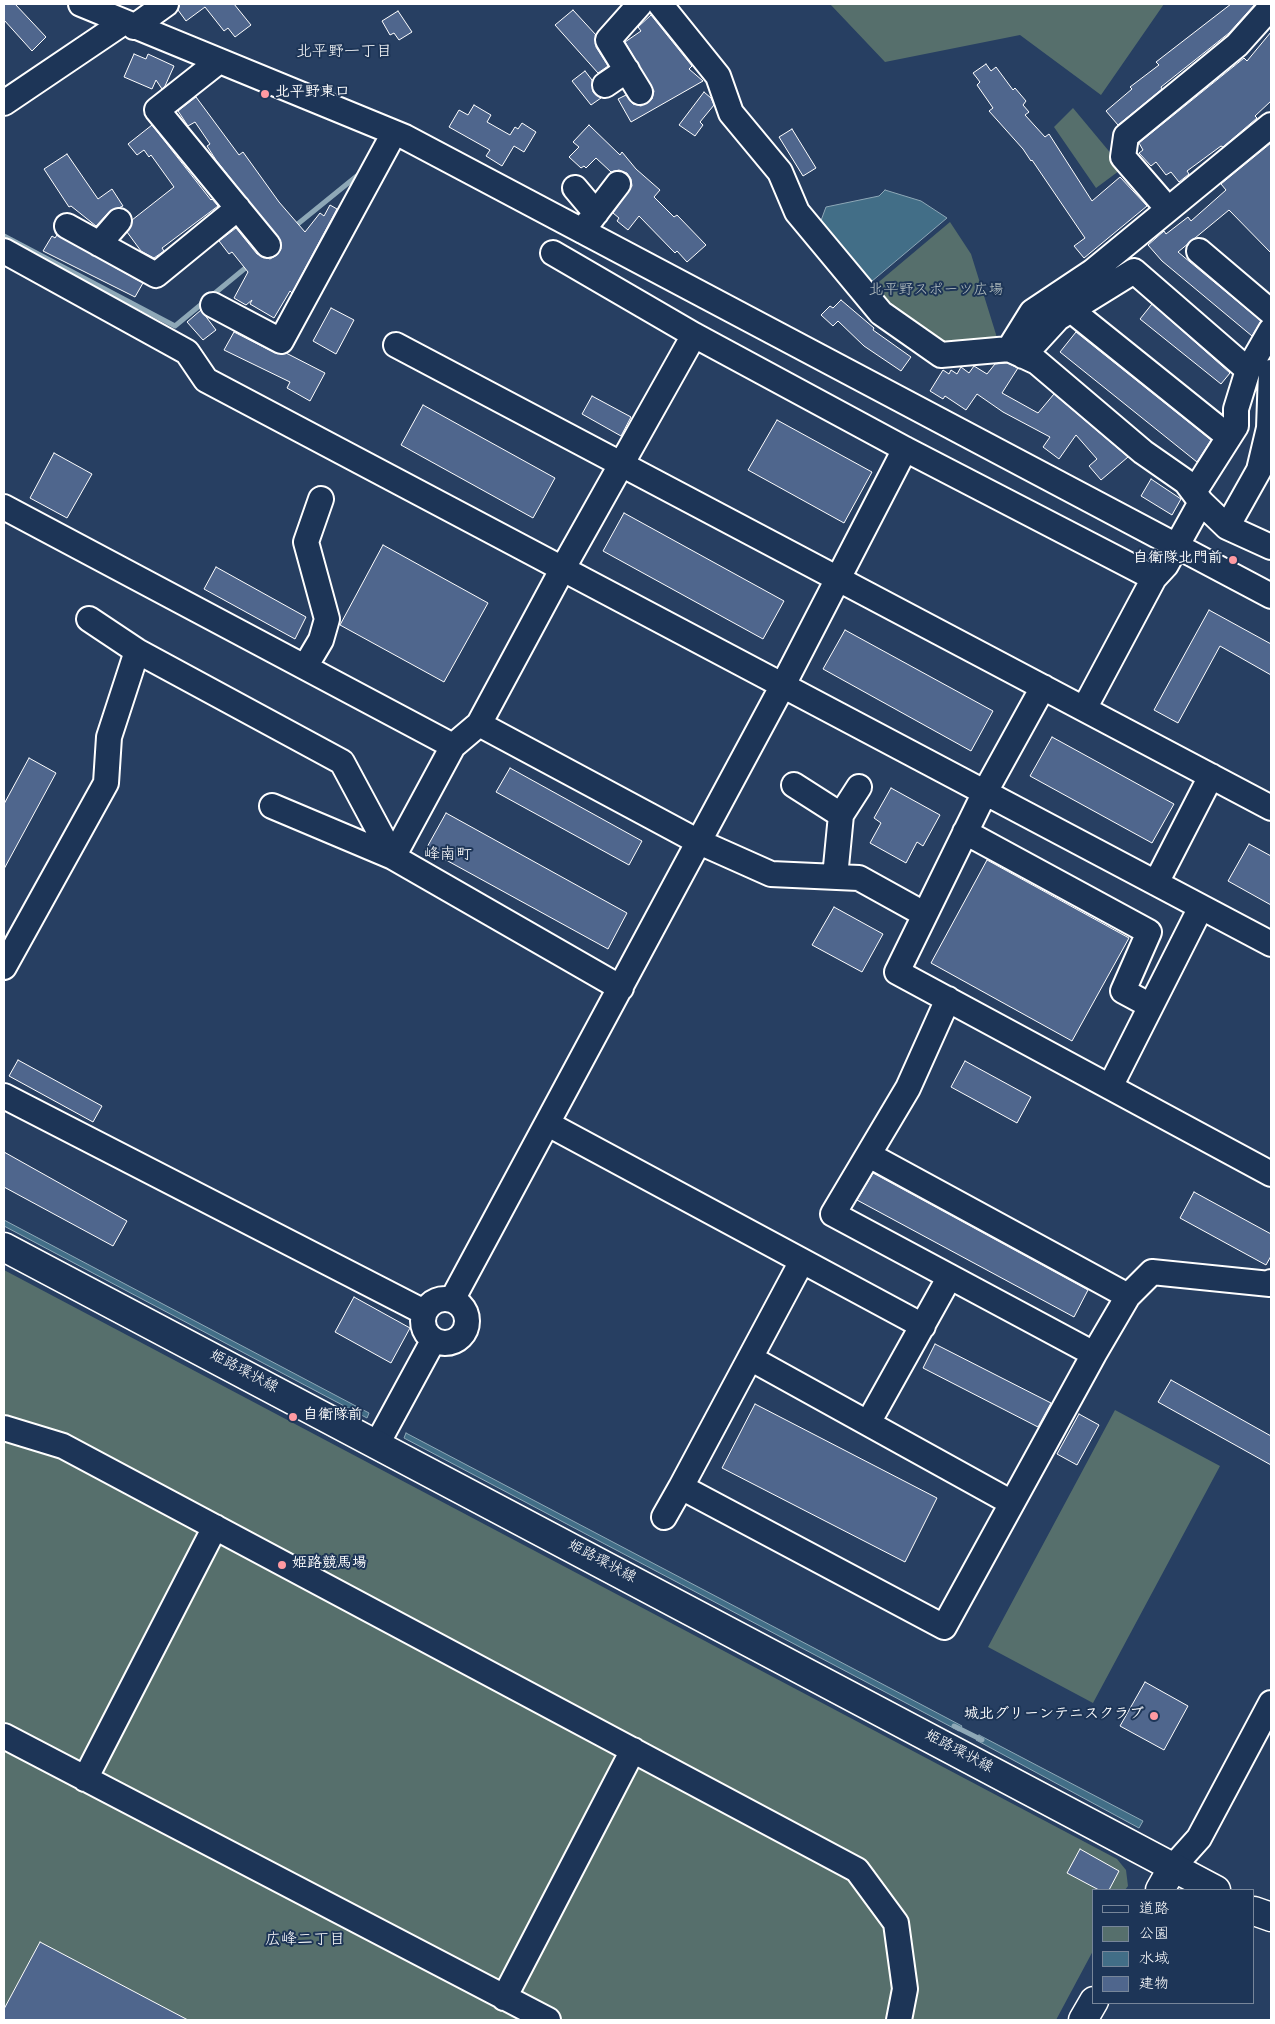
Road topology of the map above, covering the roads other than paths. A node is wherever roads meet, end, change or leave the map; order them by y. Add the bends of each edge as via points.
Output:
1 (81, 4) edge
2 (166, 4) edge
3 (640, 4) edge
4 (660, 4) edge
5 (1271, 8) edge
6 (129, 24) junction
7 (219, 61) junction
8 (627, 70) junction
9 (605, 85) dead end
10 (640, 92) dead end
11 (4, 103) edge
12 (1271, 125) edge
13 (394, 133) junction
14 (618, 184) dead end
15 (576, 188) dead end
16 (238, 208) junction
17 (1168, 209) junction
18 (119, 221) dead end
19 (589, 222) junction
20 (67, 226) dead end
21 (99, 244) junction
22 (268, 245) dead end
23 (4, 251) edge
24 (1200, 251) dead end
25 (553, 253) dead end
26 (213, 305) dead end
27 (1071, 310) junction
28 (1271, 312) edge
29 (1271, 330) edge
30 (694, 335) junction
31 (396, 345) dead end
32 (1016, 352) junction
33 (1260, 371) edge
34 (1229, 437) junction
35 (905, 449) junction
36 (622, 464) junction
37 (1197, 497) junction
38 (321, 499) dead end
39 (4, 507) edge
40 (1226, 527) junction
41 (1176, 545) junction
42 (1271, 547) edge
43 (563, 568) junction
44 (838, 578) junction
45 (1154, 578) junction
46 (1271, 596) edge
47 (89, 619) dead end
48 (137, 651) junction
49 (305, 667) junction
50 (783, 685) junction
51 (1043, 687) junction
52 (1084, 709) junction
53 (480, 724) junction
54 (453, 746) junction
55 (1211, 776) junction
56 (794, 785) dead end
57 (859, 787) dead end
58 (985, 792) junction
59 (272, 806) dead end
60 (1271, 808) edge
61 (841, 815) junction
62 (965, 832) junction
63 (698, 841) junction
64 (393, 857) junction
65 (835, 877) junction
66 (1156, 883) junction
67 (1201, 907) junction
68 (924, 914) junction
69 (1271, 944) edge
70 (4, 967) edge
71 (621, 988) junction
72 (948, 999) junction
73 (1151, 1006) junction
74 (1110, 1087) junction
75 (4, 1096) edge
76 (548, 1124) junction
77 (868, 1155) junction
78 (1271, 1174) edge
79 (4, 1248) edge
80 (802, 1261) junction
81 (949, 1278) junction
82 (1271, 1282) edge
83 (1128, 1296) junction
84 (452, 1300) junction
85 (424, 1312) junction
86 (923, 1326) junction
87 (433, 1341) junction
88 (1094, 1354) junction
89 (750, 1358) junction
90 (868, 1423) junction
91 (4, 1428) edge
92 (377, 1444) junction
93 (681, 1487) junction
94 (1012, 1503) junction
95 (664, 1517) dead end
96 (215, 1527) junction
97 (1271, 1703) edge
98 (4, 1736) edge
99 (633, 1750) junction
100 (85, 1779) junction
101 (1173, 1867) junction
102 (1161, 1889) edge
103 (1214, 1889) edge
104 (1255, 1911) edge
105 (1271, 1917) edge
106 (1271, 1923) edge
107 (1255, 1925) edge
108 (504, 1998) junction
109 (1092, 2004) edge
110 (548, 2020) edge
111 (899, 2020) edge
112 (1083, 2020) edge

1 - 6 street
2 - 6 street
3 - 8 street via 608,40
4 - 32 street via 718,76 731,113 780,172 797,212 881,313 941,354
5 - 17 street via 1237,45 1126,136 1123,157
6 - 7 street
6 - 11 street
7 - 13 street
7 - 16 street via 157,110
8 - 9 street
8 - 10 street
12 - 17 street
13 - 19 street
13 - 26 street via 281,341 229,324
14 - 19 street
15 - 19 street
16 - 21 street via 156,274
16 - 22 street
17 - 32 street via 1092,272 1032,312
18 - 21 street
19 - 41 street
20 - 21 street
23 - 43 street via 187,352 206,380
24 - 28 street
25 - 30 street
27 - 32 street
27 - 33 street via 1134,271
27 - 34 street
29 - 33 street
30 - 35 street
30 - 36 street
31 - 36 street
32 - 37 street via 1037,362 1143,452 1186,482
33 - 34 street via 1236,409 1236,426
33 - 40 street via 1269,428 1259,470
34 - 37 street
35 - 44 street
35 - 45 street
36 - 43 street
36 - 44 street
37 - 40 street
37 - 41 street
38 - 49 street via 306,542 327,619 321,640
39 - 49 street
40 - 42 street
41 - 45 street via 1166,565
41 - 46 street
43 - 50 street
43 - 53 street
44 - 50 street
44 - 51 street
45 - 52 street
47 - 48 street
48 - 64 street via 342,762
48 - 70 street via 109,737 106,783
49 - 54 street
50 - 58 street
50 - 63 street
51 - 52 street
51 - 58 street
52 - 55 street
53 - 54 street
53 - 63 street
54 - 64 street
55 - 60 street
55 - 66 street
56 - 61 street
57 - 61 street
58 - 62 street
58 - 66 street
59 - 64 street
61 - 65 street
62 - 68 street
62 - 73 street via 1149,932 1123,990
63 - 65 street via 771,874
63 - 71 street
64 - 71 street
65 - 68 street via 859,878
66 - 67 street
67 - 69 street
67 - 73 street
68 - 72 street via 896,972
71 - 76 street
72 - 74 street
72 - 77 street via 908,1088
73 - 74 street
74 - 78 street
75 - 85 street
76 - 80 street
76 - 84 street
77 - 81 street via 833,1214
77 - 83 street
79 - 92 main road, 姫路環状線
80 - 86 street
80 - 89 street
81 - 86 street
81 - 88 street
82 - 83 street via 1152,1272
83 - 88 street
84 - 85 street via 441,1299
84 - 87 street via 461,1306 467,1326 454,1342 443,1344
85 - 87 street via 422,1323 425,1333
86 - 90 street
87 - 92 street
88 - 94 street
89 - 90 street
89 - 93 street
90 - 94 street
91 - 96 street via 63,1446
92 - 101 main road, 姫路環状線
93 - 94 street via 944,1626
93 - 95 street
96 - 99 street
96 - 100 street
97 - 101 street via 1199,1838
98 - 100 street
99 - 108 street
99 - 111 street via 857,1870 896,1923 905,1989
100 - 108 street
101 - 102 main road
101 - 103 main road, 姫路環状線
104 - 105 main road
106 - 107 main road
108 - 110 street
109 - 112 main road

